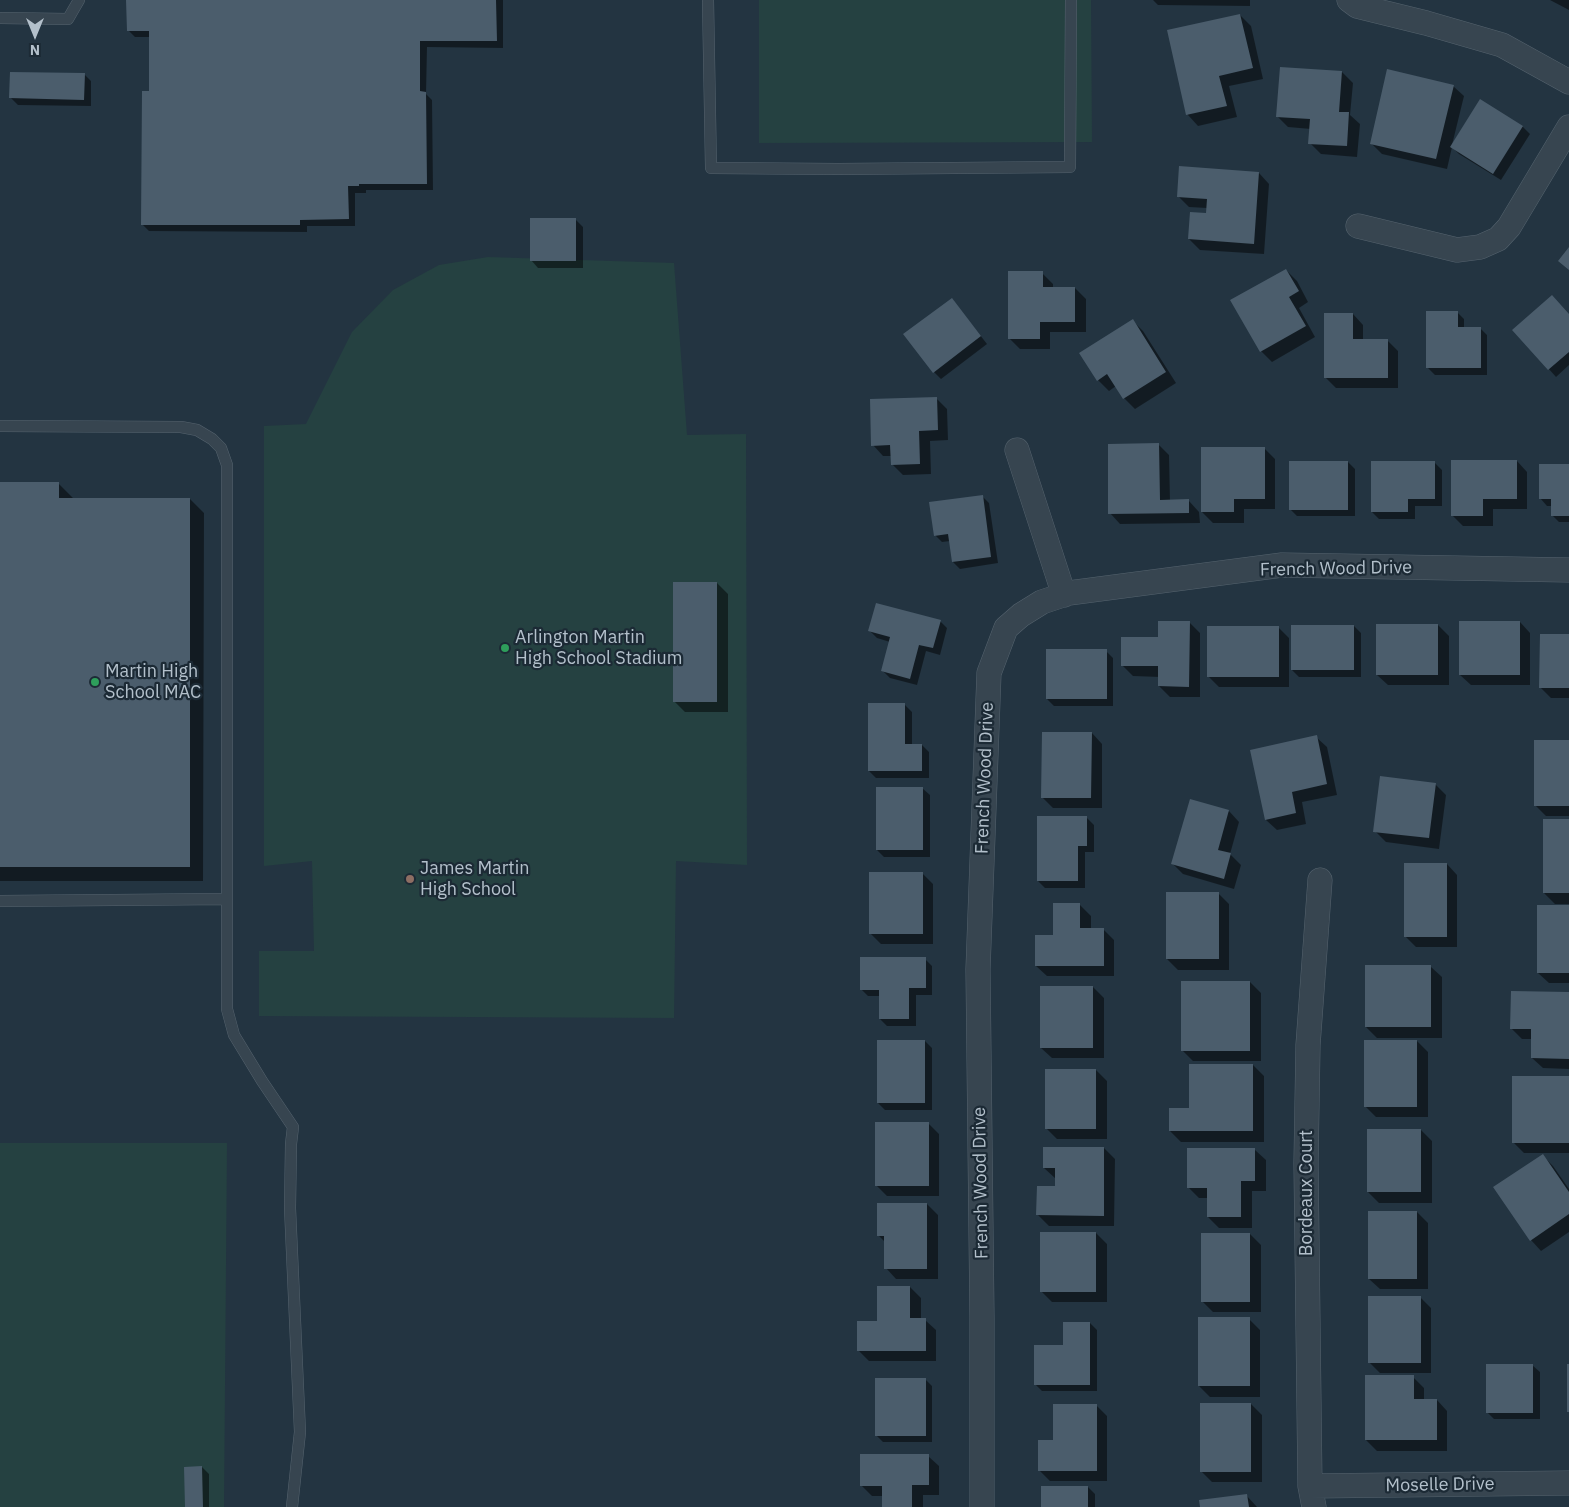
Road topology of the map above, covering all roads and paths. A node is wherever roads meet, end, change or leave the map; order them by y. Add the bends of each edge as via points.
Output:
1 (78, 0) edge
2 (708, 0) edge
3 (1071, 0) edge
4 (1349, 0) edge
5 (0, 18) edge
6 (1569, 82) edge
7 (1569, 127) edge
8 (1358, 226) dead end
9 (0, 426) edge
10 (1017, 450) dead end
11 (1569, 570) edge
12 (1064, 595) junction
13 (1320, 880) dead end
14 (227, 899) junction
15 (0, 901) edge
16 (1569, 1483) edge
17 (1312, 1497) edge
18 (292, 1507) edge
19 (982, 1507) edge

1 - 5 lane via 68,19
2 - 3 lane via 711,168 838,170 1070,167
4 - 6 street via 1357,6 1502,45
7 - 8 street via 1509,228 1498,239 1480,247 1457,250
9 - 14 lane via 181,427 196,430 221,448 227,465
10 - 12 street
11 - 12 street, French Wood Drive via 1282,565
12 - 19 street, French Wood Drive via 1042,602 1006,628 989,673 978,969
13 - 17 street, Bordeaux Court via 1308,1045 1306,1163
14 - 15 lane
14 - 18 lane via 227,1009 234,1035 293,1127 290,1208 300,1432
16 - 17 street, Moselle Drive

